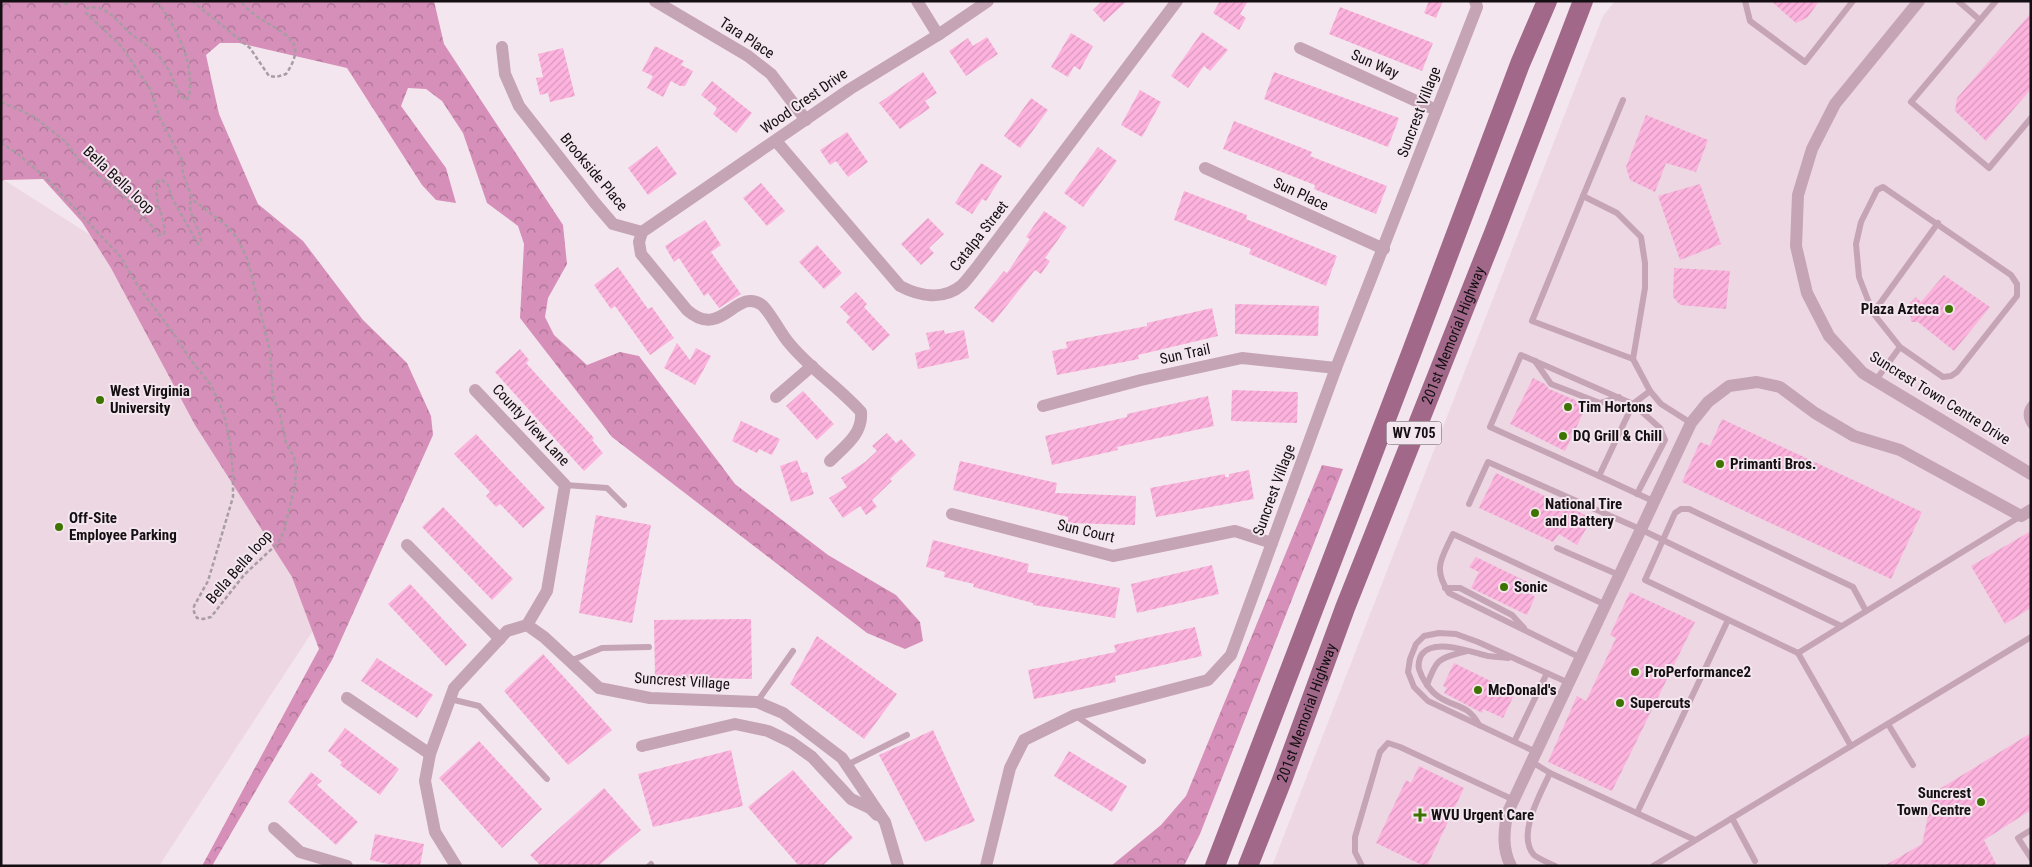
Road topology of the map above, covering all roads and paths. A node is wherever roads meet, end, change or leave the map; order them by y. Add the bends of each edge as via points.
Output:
1 (58, 1) edge
2 (71, 1) edge
3 (157, 1) edge
4 (192, 1) edge
5 (240, 1) edge
6 (655, 1) edge
7 (917, 1) edge
8 (988, 1) edge
9 (1178, 1) edge
10 (1475, 1) edge
11 (1547, 1) edge
12 (1583, 1) edge
13 (1745, 1) edge
14 (1853, 1) edge
15 (1919, 1) edge
16 (1958, 1) edge
17 (1996, 1) edge
18 (1980, 20) junction
19 (938, 35) junction
20 (502, 47) dead end
21 (1300, 48) dead end
22 (1623, 100) dead end
23 (1, 102) edge
24 (1436, 110) junction
25 (2031, 118) edge
26 (806, 120) junction
27 (776, 141) junction
28 (1, 143) edge
29 (1205, 168) dead end
30 (1583, 196) junction
31 (193, 200) junction
32 (1938, 223) junction
33 (642, 232) junction
34 (1384, 249) junction
35 (1873, 313) junction
36 (1900, 347) junction
37 (1633, 359) junction
38 (1534, 360) junction
39 (812, 366) junction
40 (1336, 368) junction
41 (1876, 380) junction
42 (475, 390) dead end
43 (1650, 391) junction
44 (776, 397) dead end
45 (1619, 397) junction
46 (1633, 404) junction
47 (2031, 404) edge
48 (1043, 406) dead end
49 (1691, 423) junction
50 (2031, 426) edge
51 (830, 461) dead end
52 (2031, 474) edge
53 (1599, 476) junction
54 (565, 485) junction
55 (1637, 494) junction
56 (1654, 501) junction
57 (1469, 504) dead end
58 (624, 506) dead end
59 (2026, 513) edge
60 (952, 514) dead end
61 (1640, 529) junction
62 (1664, 540) junction
63 (1272, 543) junction
64 (407, 545) dead end
65 (1557, 548) dead end
66 (1619, 575) junction
67 (1446, 588) junction
68 (1606, 605) junction
69 (1866, 610) junction
70 (1728, 620) junction
71 (527, 625) junction
72 (1841, 626) junction
73 (1526, 631) junction
74 (2031, 638) edge
75 (500, 639) junction
76 (649, 648) dead end
77 (1468, 650) junction
78 (793, 651) dead end
79 (1798, 653) junction
80 (1514, 658) junction
81 (1581, 658) junction
82 (570, 661) junction
83 (1547, 673) junction
84 (1569, 683) junction
85 (1427, 685) junction
86 (347, 698) dead end
87 (450, 699) junction
88 (757, 702) junction
89 (1075, 715) junction
90 (1888, 724) junction
91 (1479, 725) junction
92 (907, 735) dead end
93 (1514, 740) junction
94 (642, 746) dead end
95 (1851, 746) junction
96 (430, 754) junction
97 (1534, 757) junction
98 (1143, 762) dead end
99 (847, 765) junction
100 (1913, 765) dead end
101 (1550, 773) junction
102 (547, 779) dead end
103 (1514, 800) junction
104 (1637, 814) junction
105 (1732, 818) junction
106 (885, 822) junction
107 (274, 828) dead end
108 (2031, 830) edge
109 (1695, 840) junction
110 (2031, 858) edge
111 (1755, 861) dead end
112 (347, 866) edge
113 (456, 866) edge
114 (898, 866) edge
115 (986, 866) edge
116 (1215, 866) edge
117 (1248, 866) edge
118 (1362, 866) edge
119 (1511, 866) edge
120 (1555, 866) edge
121 (1653, 866) edge

1 - 2 path via 67,4
3 - 31 path via 184,50 192,80 186,100 164,62 143,41 103,9 91,7 86,12 122,47 150,89 160,118 182,160
4 - 5 path via 250,48 269,76 286,74 295,59 293,41
6 - 26 street, Tara Place via 748,56 771,74
7 - 19 street
8 - 19 street, Wood Crest Drive
9 - 27 street, Catalpa Street via 977,267 962,285 949,293 933,296 914,294 900,286
10 - 24 street, Suncrest Village via 1477,7
11 - 116 main road, 201st Memorial Highway / WV 705 via 1520,64
12 - 117 main road, 201st Memorial Highway / WV 705 via 1345,608
13 - 14 lane via 1750,21 1805,62
15 - 41 street, Suncrest Town Centre Drive via 1835,104 1812,149 1798,195 1796,246 1807,293 1829,336 1863,373
16 - 18 lane
17 - 18 lane
18 - 25 lane via 1911,102 1989,168
19 - 26 street, Wood Crest Drive
20 - 33 street, Brookside Place via 505,74 519,106 614,224
21 - 24 street, Sun Way
22 - 30 lane
23 - 31 path, Bella Bella loop via 33,116 66,142 78,159 120,192 158,235 166,232 156,199 158,181 162,180 168,186 198,244 200,232 190,210
24 - 34 street, Suncrest Village
26 - 27 street, Wood Crest Drive
27 - 33 street, Wood Crest Drive
28 - 31 path, Bella Bella loop via 47,178 120,256 138,286 211,385 224,414 232,464 233,497 208,581 194,606 197,618 203,619 211,616 244,575 278,543 284,531 296,469 273,396 270,350 248,261 238,239 226,225
29 - 34 street, Sun Place
30 - 37 lane via 1617,213 1641,237 1645,288
30 - 37 lane via 1532,322
32 - 35 lane
32 - 35 lane via 1889,189 1877,190 1856,244 1859,277
32 - 36 lane via 2011,275 2017,284 2017,296 1957,372 1950,376 1943,377
33 - 39 street via 640,254 696,318 717,319 740,303 762,305 789,343
34 - 40 street, Suncrest Village
35 - 36 lane
36 - 41 lane
37 - 43 lane
38 - 45 lane
38 - 45 lane via 1551,384 1600,403
38 - 53 lane via 1520,355 1490,427
39 - 44 street
39 - 51 street via 861,412 862,423 857,433
40 - 48 street, Sun Trail via 1242,358
40 - 63 street, Suncrest Village
41 - 52 street, Suncrest Town Centre Drive
42 - 54 street, County View Lane
43 - 46 lane
43 - 49 lane via 1661,404
45 - 46 lane
46 - 53 lane
46 - 55 lane via 1660,428 1665,440
47 - 50 lane via 2027,409 2027,419
49 - 56 street
49 - 59 street via 1708,402 1729,386 1757,382 1780,388 1854,436 1900,450
53 - 55 lane
54 - 58 lane via 607,488
54 - 71 street, County View Lane via 547,591
55 - 56 lane
56 - 61 street
57 - 61 lane via 1488,462
59 - 69 lane
60 - 63 street, Sun Court via 1113,556 1235,531
61 - 62 lane
61 - 66 street
62 - 69 lane via 1676,513 1690,509 1853,587
62 - 70 lane via 1646,580
62 - 72 lane
63 - 89 street, Suncrest Village via 1231,655 1208,680
64 - 75 street
65 - 66 lane
66 - 68 street
67 - 68 lane via 1439,563 1454,534
67 - 73 lane via 1449,593
67 - 73 lane via 1460,588 1504,610
68 - 81 street
69 - 72 lane
70 - 79 lane
70 - 104 lane
71 - 75 street via 507,631
71 - 82 street, Suncrest Village
72 - 79 lane
73 - 81 lane
74 - 90 lane
75 - 87 street via 454,688
76 - 82 lane via 602,648
77 - 80 lane
77 - 85 lane via 1437,662
77 - 85 lane via 1434,647 1423,653 1419,658 1419,668
78 - 88 lane
79 - 95 lane
80 - 83 lane
80 - 91 lane via 1456,634 1424,636 1416,644 1408,672 1414,687 1428,701
81 - 84 street
82 - 88 street, Suncrest Village via 600,688 650,698
83 - 84 lane
83 - 93 lane
84 - 97 street
85 - 91 lane via 1439,697 1473,713
86 - 96 street
87 - 96 street
87 - 102 lane via 479,706
88 - 99 street, Suncrest Village via 783,714
89 - 98 lane
89 - 115 street, Suncrest Village via 1024,740 1010,768
90 - 95 lane
90 - 100 lane
91 - 93 lane
92 - 99 lane
93 - 97 lane
94 - 106 street via 735,724 768,731 812,757 851,799 870,808
95 - 105 lane
96 - 113 street via 425,781 435,832
97 - 101 lane
97 - 103 street
99 - 106 street, Suncrest Village
101 - 104 lane
101 - 120 lane via 1530,819 1528,844 1534,855
103 - 118 lane via 1388,744 1380,752 1355,837 1355,852
103 - 119 street via 1507,814 1504,834
104 - 109 lane
105 - 109 lane
105 - 111 lane
106 - 114 street, Suncrest Village
107 - 112 street via 300,852
108 - 110 lane via 2018,838
109 - 121 lane

